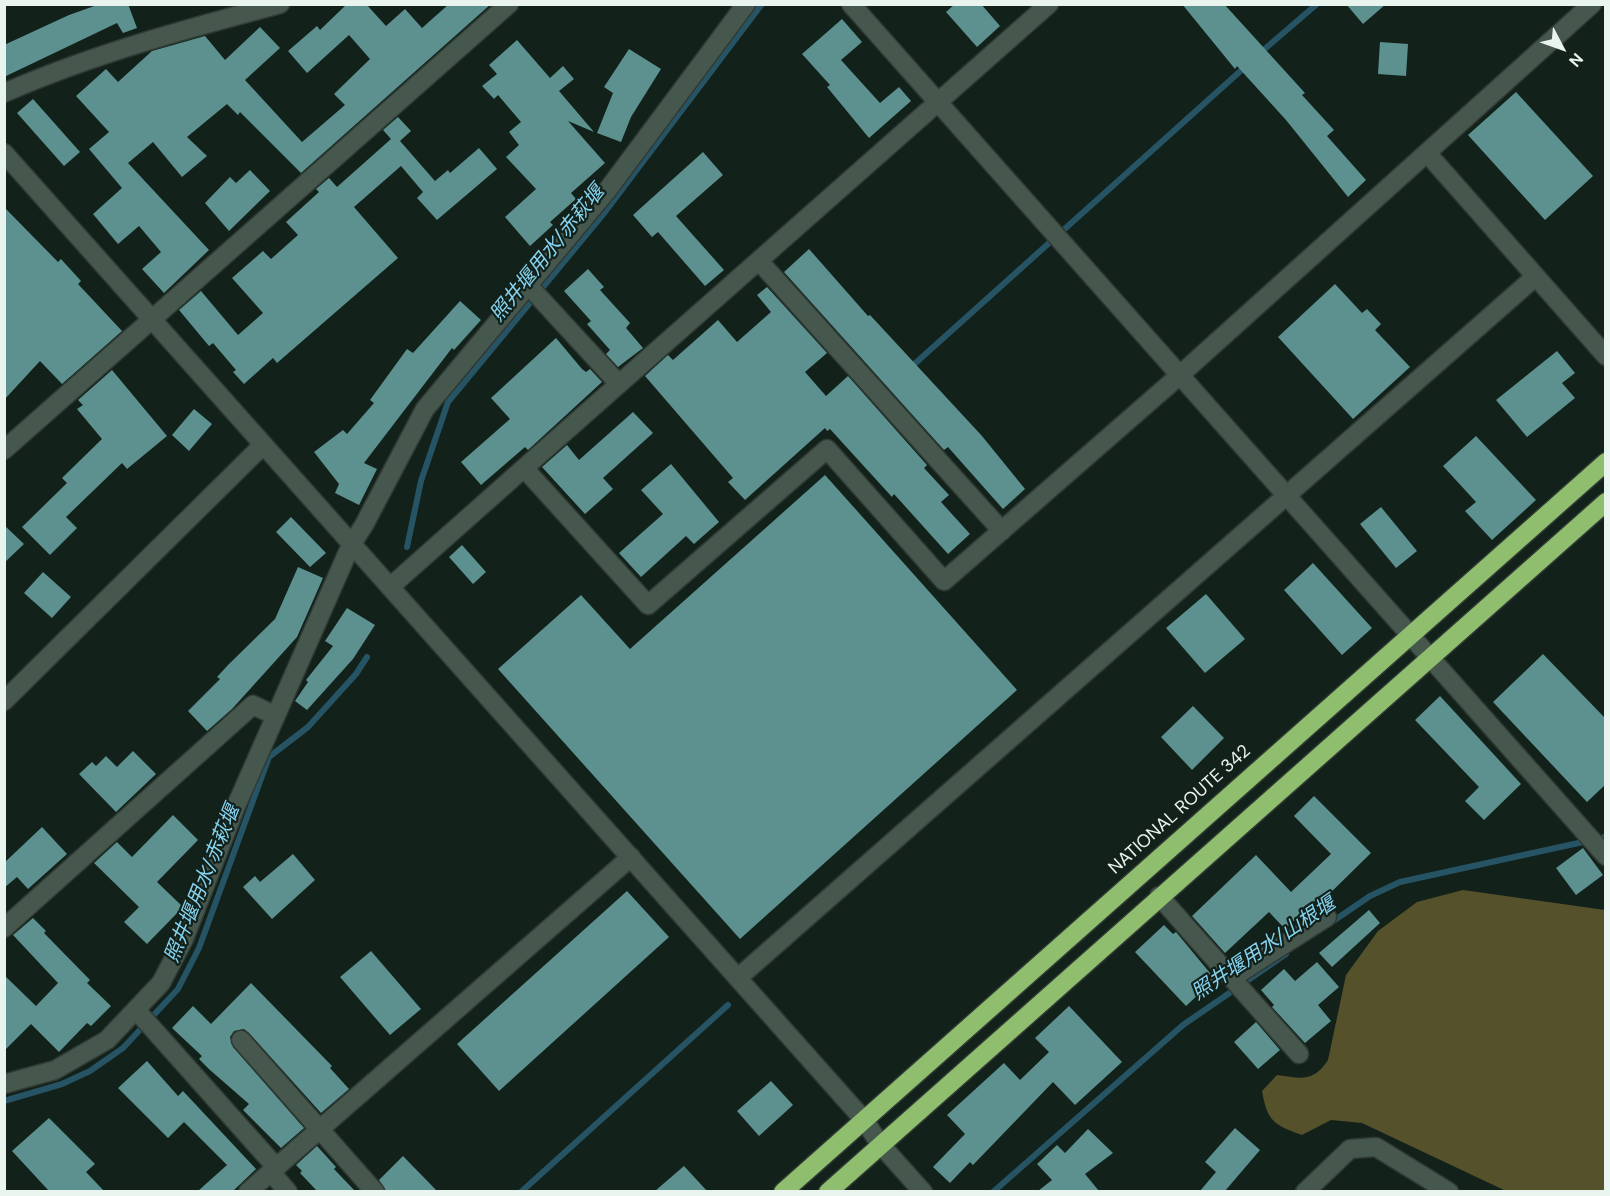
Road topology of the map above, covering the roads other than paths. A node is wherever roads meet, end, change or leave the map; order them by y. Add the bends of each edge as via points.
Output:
1 (280, 4) edge
2 (509, 4) edge
3 (746, 4) edge
4 (851, 4) edge
5 (1049, 4) edge
6 (1592, 4) edge
7 (4, 93) edge
8 (939, 102) junction
9 (4, 153) edge
10 (1427, 153) junction
11 (759, 261) junction
12 (1535, 277) junction
13 (528, 285) junction
14 (153, 319) junction
15 (1605, 356) edge
16 (1180, 375) junction
17 (619, 384) junction
18 (262, 445) junction
19 (4, 450) edge
20 (1605, 462) edge
21 (524, 468) junction
22 (1287, 496) junction
23 (1605, 502) edge
24 (1002, 531) junction
25 (351, 545) junction
26 (390, 587) junction
27 (1408, 634) junction
28 (1428, 658) junction
29 (4, 701) edge
30 (274, 715) junction
31 (1605, 856) edge
32 (631, 857) junction
33 (1159, 896) junction
34 (1327, 917) dead end
35 (4, 928) edge
36 (739, 978) junction
37 (1232, 978) junction
38 (137, 1011) junction
39 (241, 1040) dead end
40 (1299, 1054) dead end
41 (4, 1084) edge
42 (864, 1120) junction
43 (320, 1129) junction
44 (880, 1144) junction
45 (273, 1169) junction
46 (248, 1191) edge
47 (288, 1191) edge
48 (375, 1191) edge
49 (783, 1191) edge
50 (828, 1191) edge
51 (923, 1191) edge
52 (1305, 1191) edge
53 (1449, 1191) edge

1 - 7 street via 153,38
2 - 14 street
3 - 13 street via 620,174
4 - 8 street
5 - 8 street
6 - 10 street
8 - 11 street
8 - 16 street
9 - 14 street
10 - 12 street
10 - 16 street
11 - 17 street
11 - 24 street
12 - 15 street
12 - 22 street
13 - 17 street
13 - 25 street via 425,409
14 - 18 street
14 - 19 street
16 - 22 street
16 - 24 street
17 - 21 street
18 - 25 street
18 - 29 street
20 - 27 highway, NATIONAL ROUTE 342
21 - 24 street via 648,604 827,449 945,581
21 - 26 street
22 - 27 street
22 - 36 street
23 - 28 highway
25 - 26 street
25 - 30 street
26 - 32 street
27 - 28 street
27 - 42 highway, NATIONAL ROUTE 342
28 - 31 street
28 - 33 highway
30 - 35 street via 253,705
30 - 38 street via 184,939 161,983
32 - 36 street
32 - 43 street
33 - 37 street
33 - 44 highway
34 - 37 street
36 - 42 street
37 - 40 street
38 - 41 street via 107,1040 55,1070
38 - 45 street
39 - 43 street
42 - 44 street
42 - 49 highway, NATIONAL ROUTE 342
43 - 45 street
43 - 48 street
44 - 50 highway
44 - 51 street
45 - 46 street
45 - 47 street
52 - 53 street via 1350,1149 1376,1147

